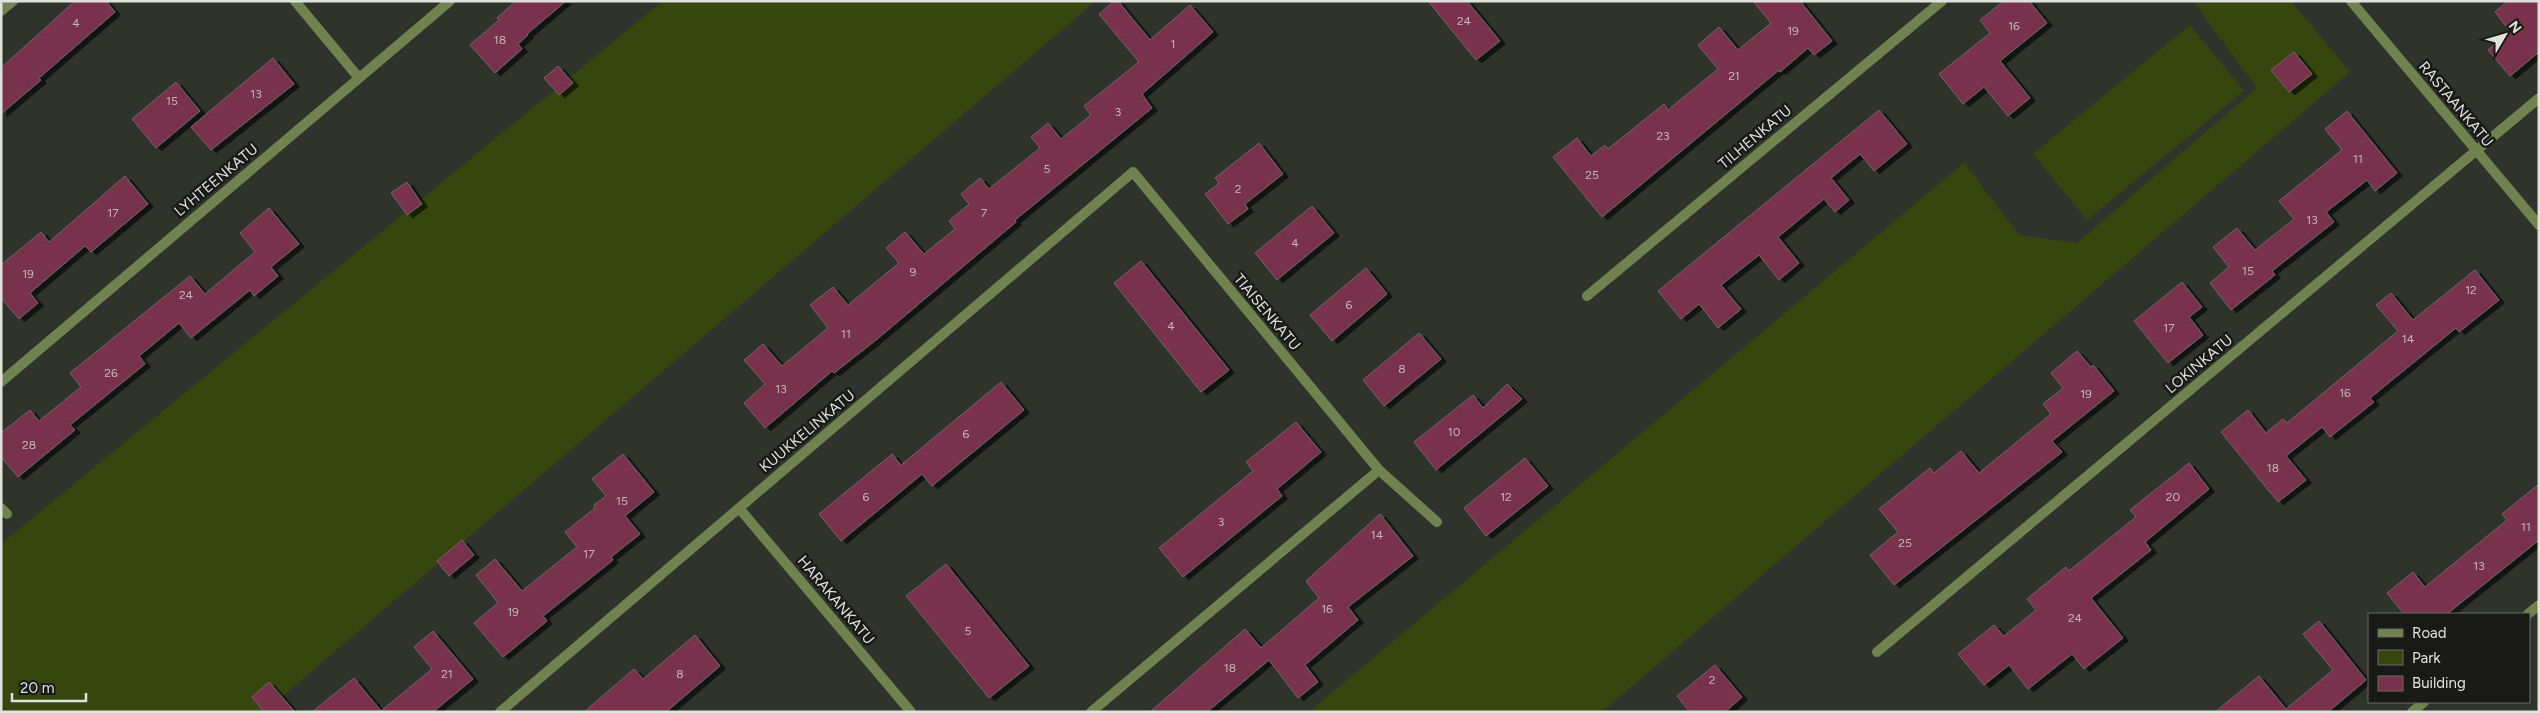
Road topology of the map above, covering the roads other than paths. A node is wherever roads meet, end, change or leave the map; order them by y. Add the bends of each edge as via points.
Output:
1 (14, 1) edge
2 (294, 1) edge
3 (450, 1) edge
4 (1942, 1) edge
5 (2351, 1) edge
6 (1, 12) edge
7 (359, 78) junction
8 (2539, 98) edge
9 (2477, 152) junction
10 (1133, 172) joint
11 (2539, 226) edge
12 (1587, 296) dead end
13 (1, 382) edge
14 (1379, 470) junction
15 (739, 508) junction
16 (1437, 522) dead end
17 (2539, 605) edge
18 (2529, 613) edge
19 (1876, 652) dead end
20 (2423, 703) edge
21 (500, 712) edge
22 (911, 712) edge
23 (1091, 712) edge
24 (2412, 712) edge

1 - 6 street
2 - 7 street
3 - 7 street, LYHTEENKATU
4 - 12 street, TILHENKATU
5 - 9 street, RASTAANKATU
7 - 13 street, LYHTEENKATU
8 - 9 street, LOKINKATU
9 - 11 street, RASTAANKATU
9 - 19 street, LOKINKATU
10 - 14 street, TIAISENKATU
10 - 15 street, KUUKKELINKATU
14 - 16 street, TIAISENKATU
14 - 23 street
15 - 21 street, KUUKKELINKATU
15 - 22 street, HARAKANKATU
17 - 18 street
20 - 24 street

